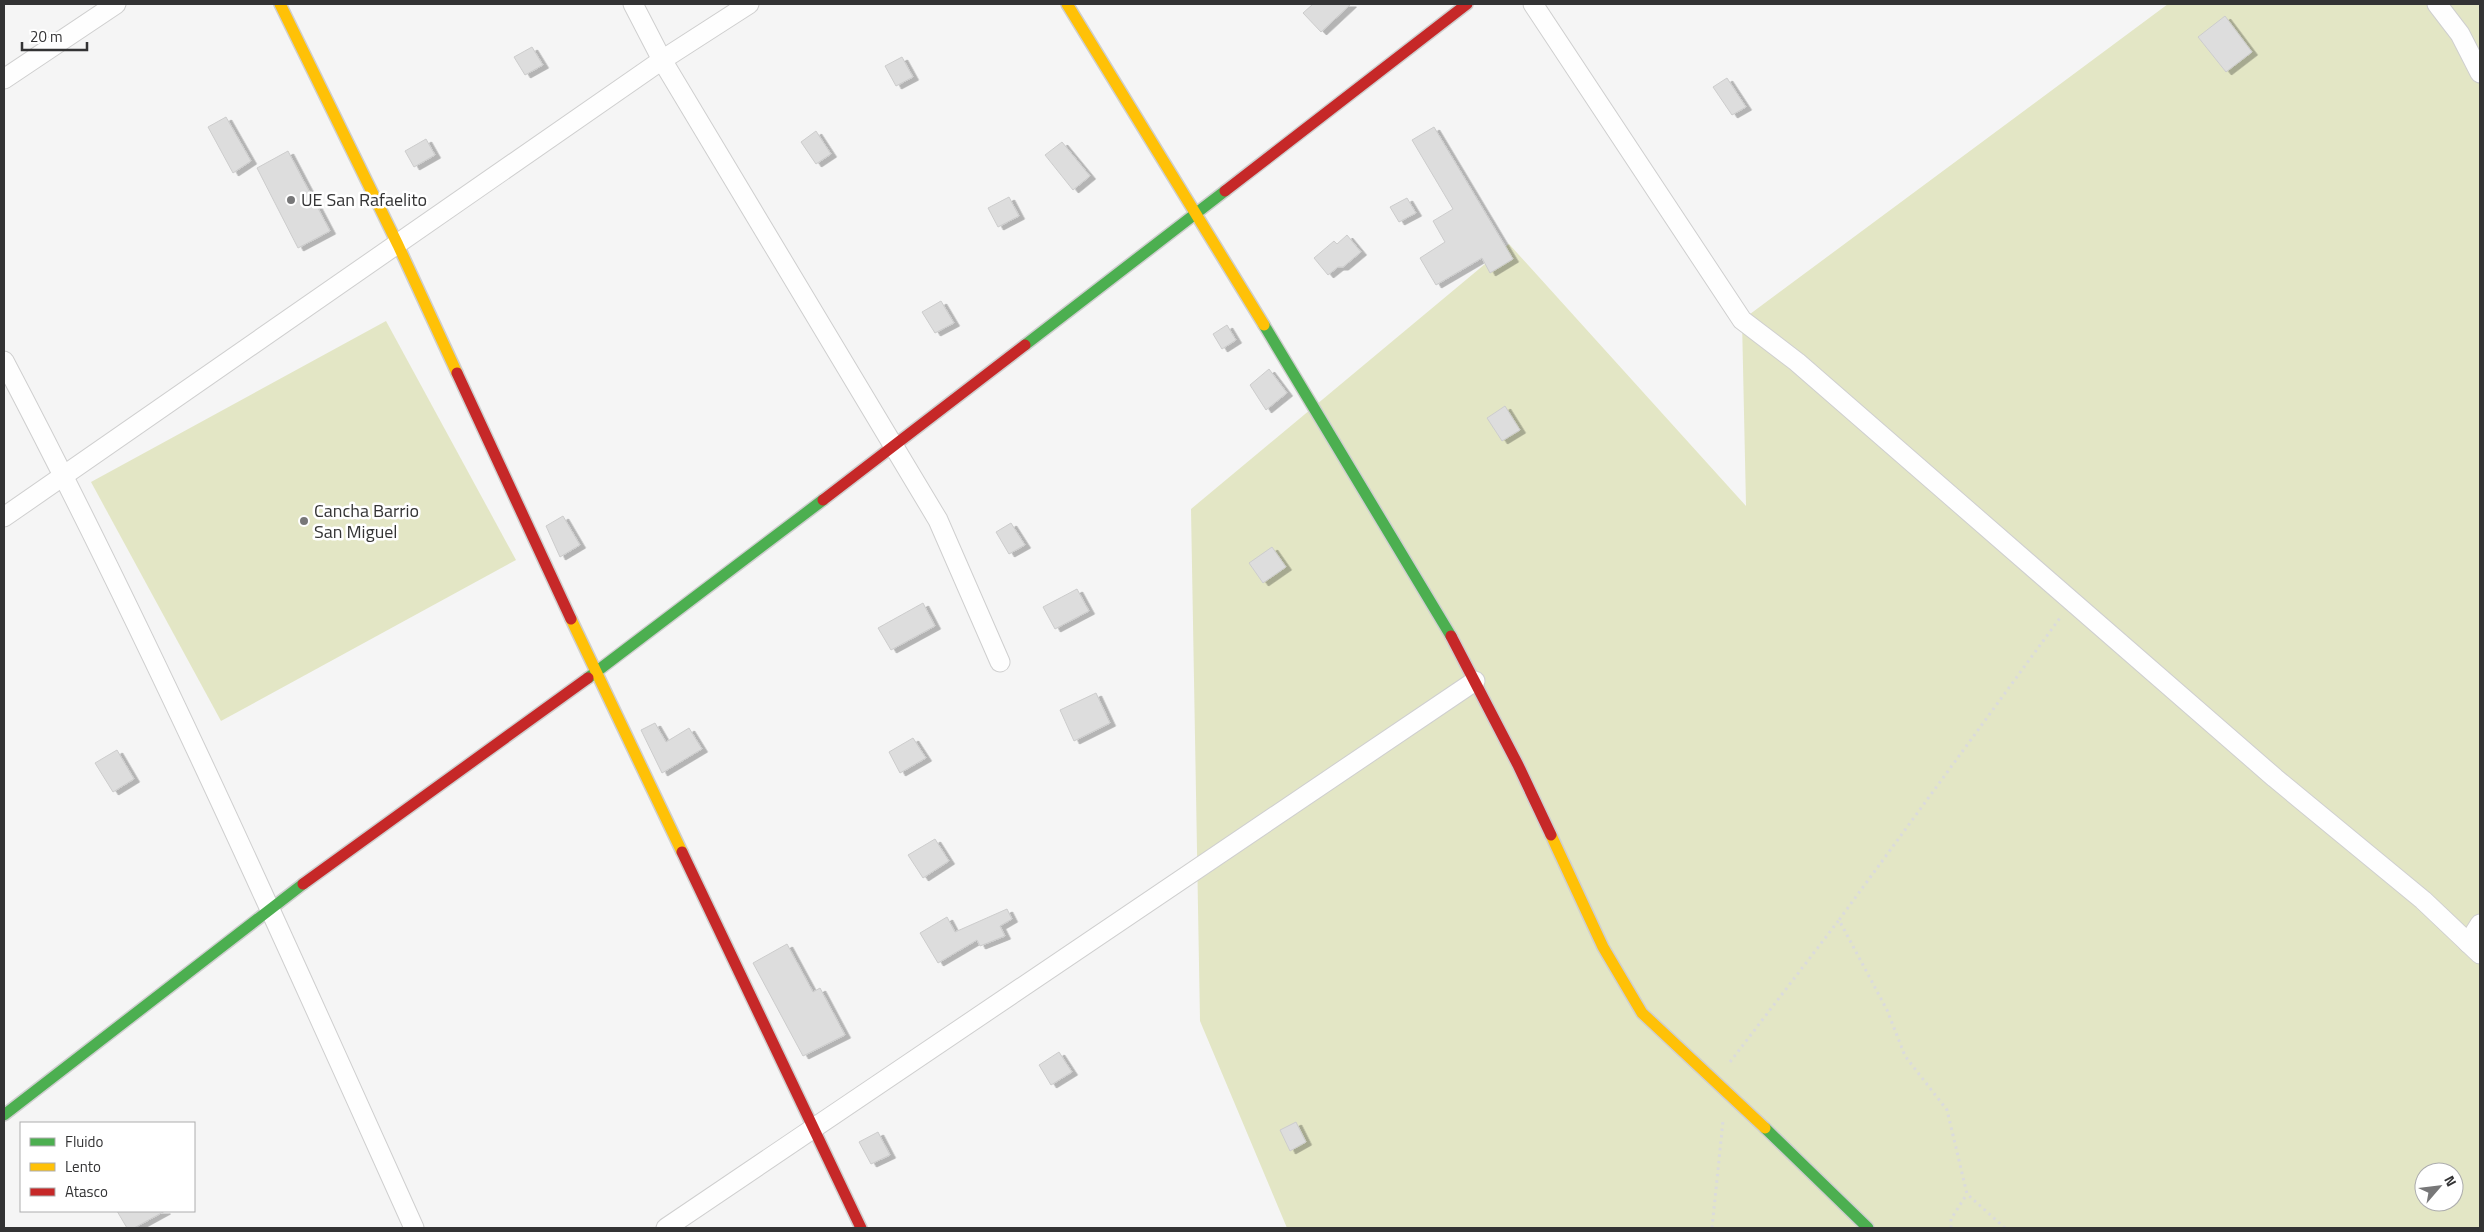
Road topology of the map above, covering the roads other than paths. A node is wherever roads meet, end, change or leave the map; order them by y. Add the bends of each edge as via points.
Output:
1 (116, 4) edge
2 (280, 4) edge
3 (633, 4) edge
4 (749, 4) edge
5 (1067, 4) edge
6 (1467, 4) edge
7 (1534, 4) edge
8 (2437, 4) edge
9 (662, 60) junction
10 (2480, 73) edge
11 (4, 80) edge
12 (1197, 213) junction
13 (398, 245) junction
14 (4, 361) edge
15 (893, 447) junction
16 (64, 474) junction
17 (4, 517) edge
18 (1000, 662) dead end
19 (596, 672) junction
20 (1475, 681) junction
21 (270, 908) junction
22 (2480, 924) edge
23 (2474, 948) edge
24 (4, 1115) edge
25 (815, 1130) junction
26 (414, 1228) edge
27 (666, 1228) edge
28 (861, 1228) edge
29 (1868, 1228) edge

1 - 11 street
2 - 13 main road
3 - 9 street
4 - 9 street
5 - 12 main road
6 - 12 main road
7 - 23 street via 1742,320 1797,362 2275,778 2423,900
8 - 10 street via 2460,34
9 - 13 street
9 - 15 street
12 - 15 main road
12 - 20 main road
13 - 16 street
13 - 19 main road
14 - 16 street
15 - 18 street via 938,520
15 - 19 main road
16 - 17 street
16 - 21 street
19 - 21 main road
19 - 25 main road
20 - 25 street
20 - 29 main road via 1518,765 1602,947 1642,1013
21 - 24 main road
21 - 26 street
22 - 23 street
25 - 27 street
25 - 28 main road

